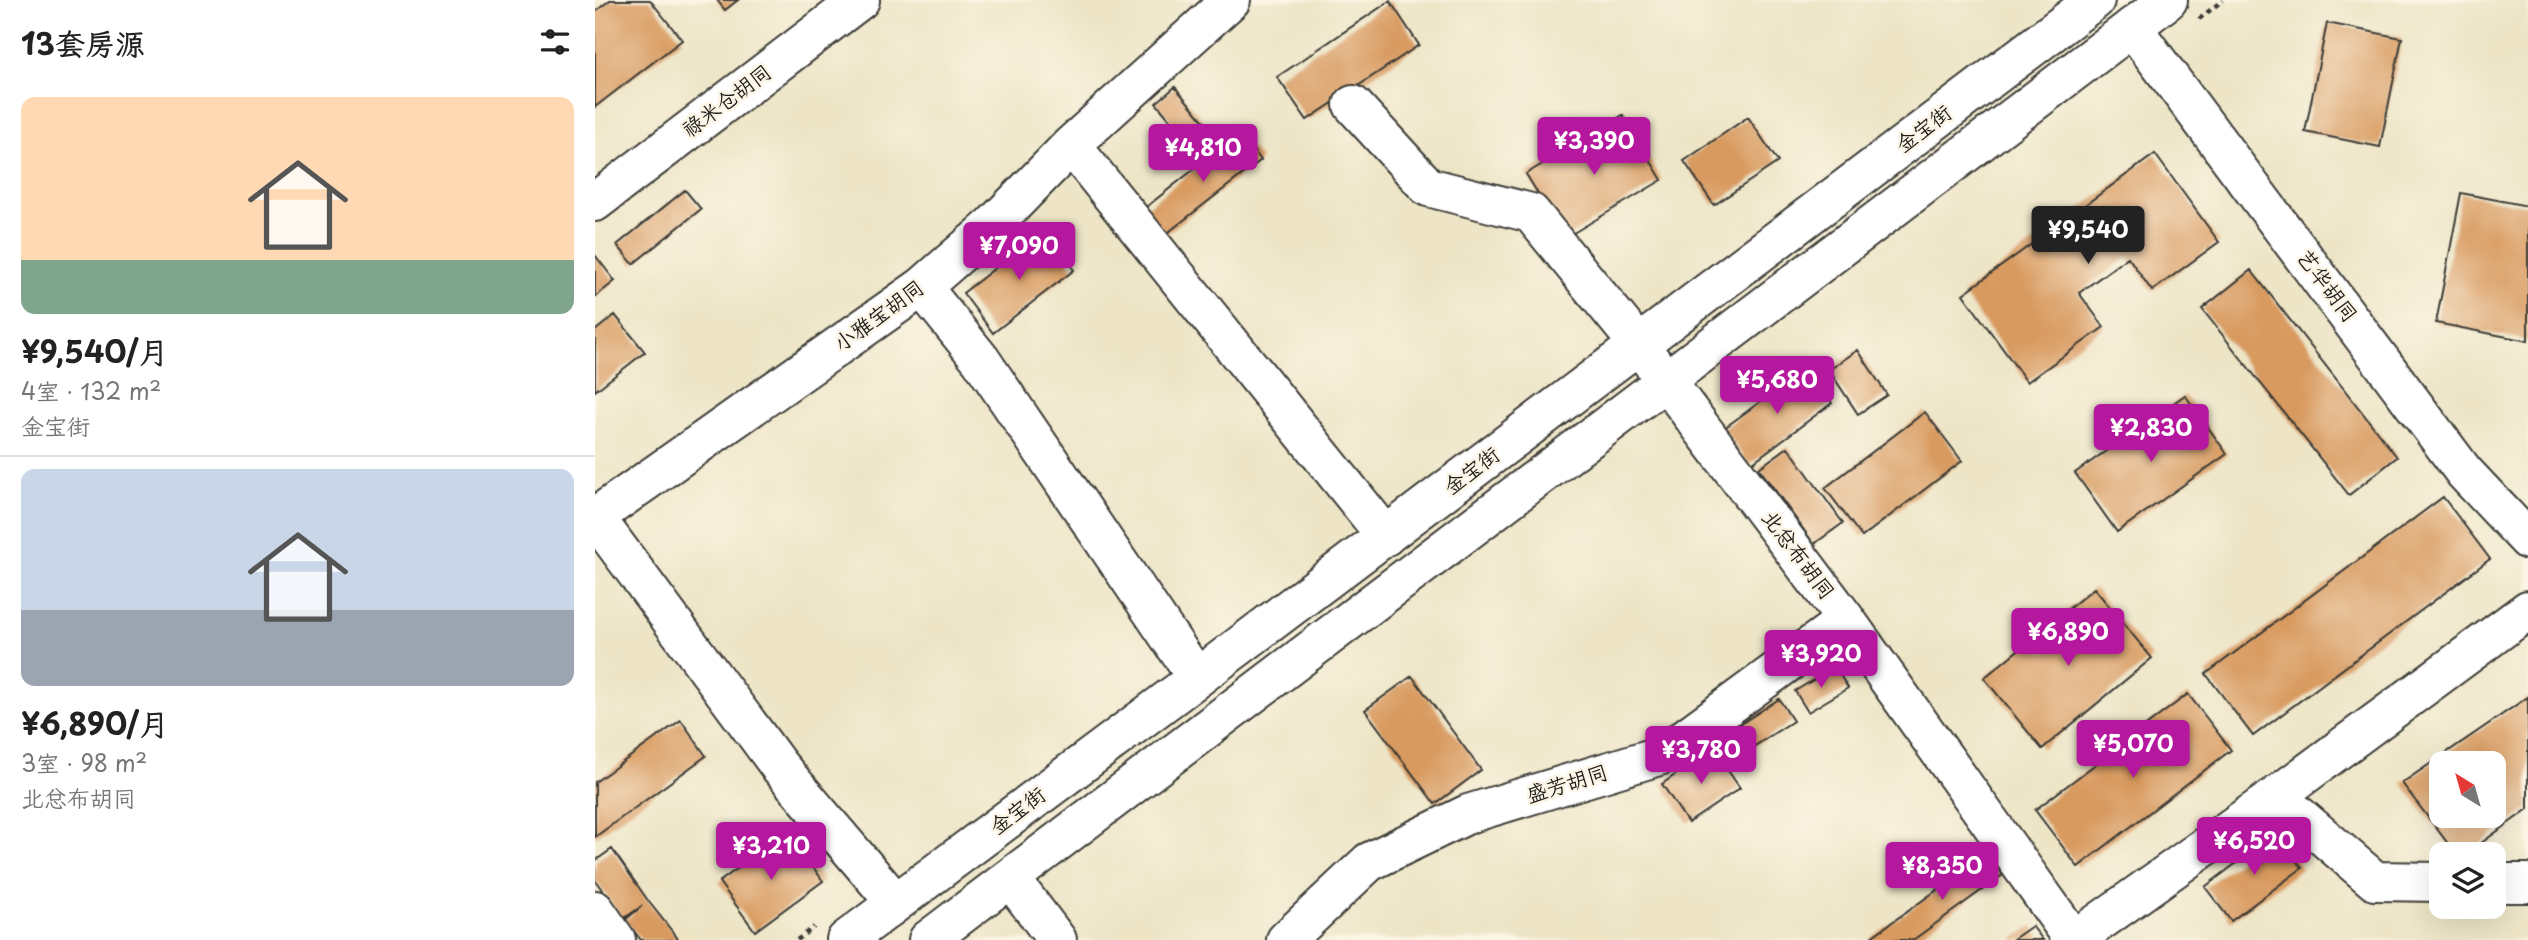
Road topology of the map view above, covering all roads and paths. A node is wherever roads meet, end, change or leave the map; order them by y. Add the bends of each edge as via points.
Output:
1 (1231, 0) edge
2 (2095, 0) edge
3 (2168, 0) edge
4 (852, 2) edge
5 (2132, 27) junction
6 (1353, 105) dead end
7 (1071, 145) junction
8 (595, 202) edge
9 (922, 286) junction
10 (1639, 345) junction
11 (1666, 381) junction
12 (595, 517) edge
13 (1386, 536) junction
14 (2528, 540) edge
15 (2528, 610) edge
16 (1846, 620) junction
17 (1197, 678) junction
18 (2276, 796) junction
19 (1010, 878) junction
20 (2429, 882) edge
21 (2506, 883) edge
22 (2528, 883) edge
23 (895, 902) junction
24 (595, 910) edge
25 (616, 940) edge
26 (846, 940) edge
27 (928, 940) edge
28 (1057, 940) edge
29 (1286, 940) edge
30 (2074, 940) edge

1 - 7 main road, 小雅宝胡同
2 - 10 main road, 金宝街
3 - 5 main road
4 - 8 main road, 禄米仓胡同
5 - 11 main road
5 - 14 main road, 艺华胡同 via 2464,472
6 - 10 main road, 北总布胡同 via 1428,187 1531,213
7 - 9 main road, 小雅宝胡同 via 993,225
7 - 13 main road
9 - 12 main road, 小雅宝胡同
9 - 17 main road via 981,360
10 - 11 main road, 北总布胡同
10 - 13 main road, 金宝街
11 - 16 main road, 北总布胡同
11 - 19 main road
12 - 23 main road via 779,766
13 - 17 main road, 金宝街
15 - 18 main road
16 - 29 main road, 盛芳胡同 via 1662,755 1468,814 1369,862
16 - 30 main road, 北总布胡同
17 - 23 main road, 金宝街
18 - 20 main road via 2375,881
18 - 30 main road
19 - 27 main road
19 - 28 main road
21 - 22 main road
23 - 26 main road, 金宝街
24 - 25 main road

